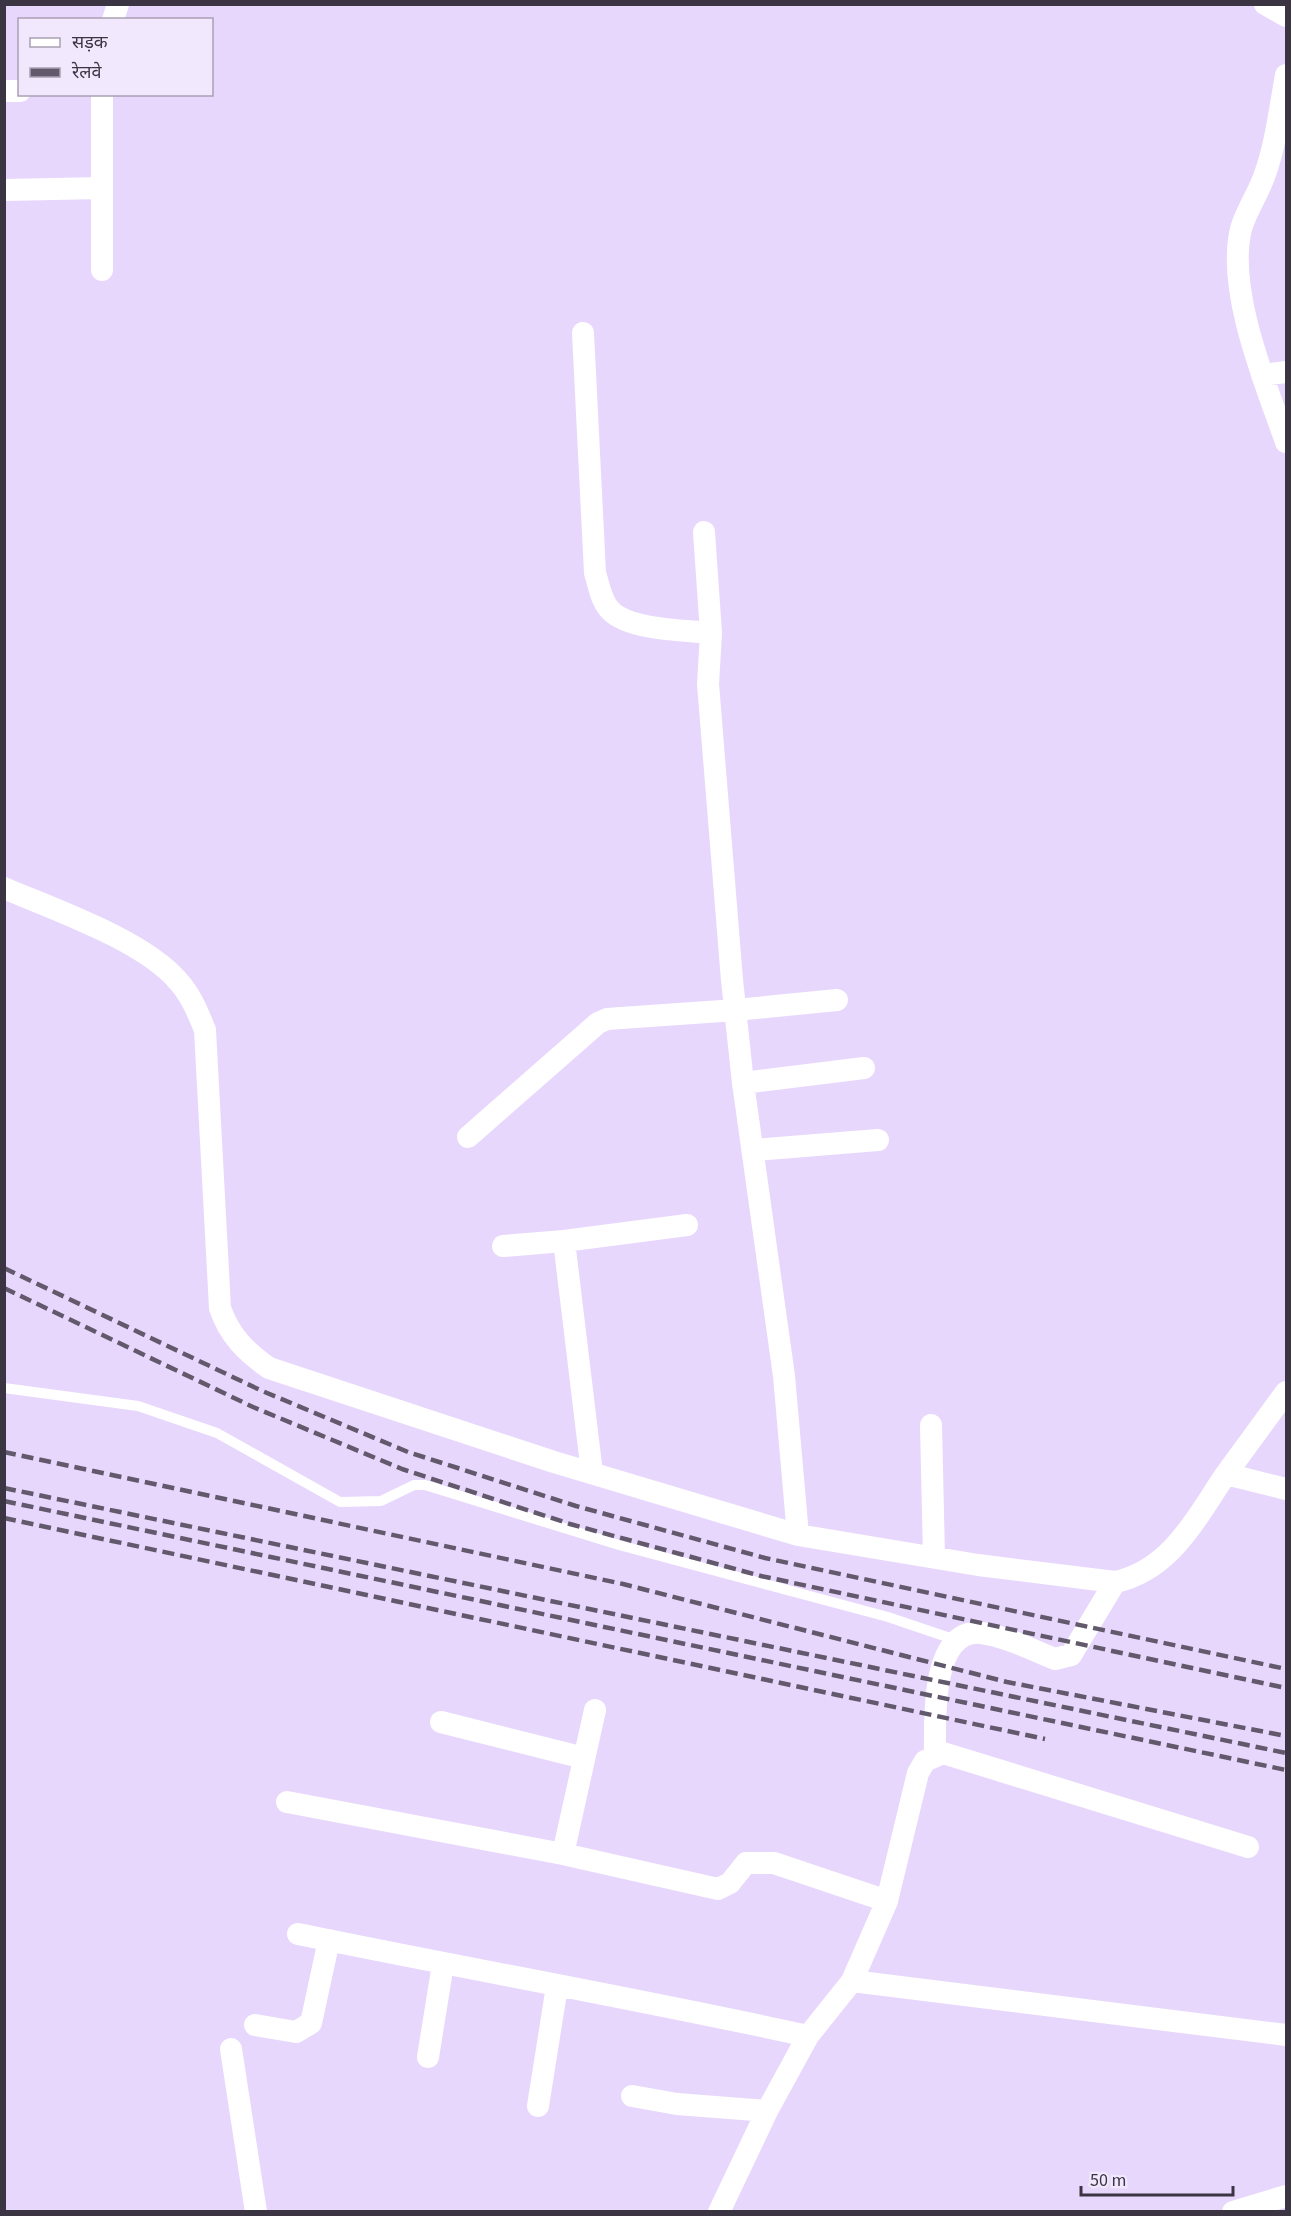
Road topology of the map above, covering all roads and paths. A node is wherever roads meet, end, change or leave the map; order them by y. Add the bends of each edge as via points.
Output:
1 (1265, 4) edge
2 (1287, 16) edge
3 (1287, 75) edge
4 (102, 96) edge
5 (1276, 175) edge
6 (102, 188) junction
7 (4, 190) edge
8 (102, 270) dead end
9 (583, 333) dead end
10 (1287, 372) edge
11 (1262, 375) junction
12 (1287, 442) edge
13 (704, 532) dead end
14 (711, 633) junction
15 (4, 888) edge
16 (837, 1000) dead end
17 (736, 1010) junction
18 (864, 1068) dead end
19 (743, 1083) junction
20 (468, 1137) dead end
21 (878, 1140) dead end
22 (754, 1150) junction
23 (687, 1225) dead end
24 (564, 1241) junction
25 (503, 1246) dead end
26 (4, 1388) edge
27 (1287, 1392) edge
28 (931, 1425) dead end
29 (592, 1473) junction
30 (1226, 1474) junction
31 (1287, 1489) edge
32 (798, 1535) junction
33 (934, 1557) junction
34 (1115, 1582) junction
35 (956, 1640) junction
36 (595, 1710) dead end
37 (441, 1722) dead end
38 (935, 1756) junction
39 (584, 1758) junction
40 (287, 1802) dead end
41 (1248, 1847) dead end
42 (563, 1854) junction
43 (887, 1901) junction
44 (298, 1934) dead end
45 (329, 1940) junction
46 (443, 1964) junction
47 (852, 1981) junction
48 (557, 1986) junction
49 (255, 2025) dead end
50 (808, 2036) junction
51 (1287, 2036) edge
52 (231, 2049) dead end
53 (428, 2057) dead end
54 (632, 2096) dead end
55 (538, 2106) dead end
56 (767, 2111) junction
57 (1287, 2196) edge
58 (256, 2211) edge
59 (719, 2211) edge
60 (1233, 2211) edge

1 - 2 street
3 - 5 street
4 - 6 street
5 - 11 street via 1241,229 1238,266
6 - 7 street
6 - 8 street
9 - 14 street via 595,573 602,597 624,622
10 - 11 street
11 - 12 street
13 - 14 street
14 - 17 street via 708,684
15 - 29 street via 103,931 155,961 178,981 194,1004 205,1030 220,1308 225,1324 252,1356 269,1368
16 - 17 street
17 - 19 street
17 - 20 street via 607,1019 598,1023
18 - 19 street
19 - 22 street
21 - 22 street
22 - 32 street via 784,1376
23 - 24 street
24 - 25 street
24 - 29 street
26 - 35 lane via 138,1406 217,1433 340,1502 381,1501 414,1485 425,1485 619,1545 888,1617
27 - 30 street
28 - 33 street
29 - 32 street
30 - 31 street
30 - 34 street via 1176,1548 1149,1570
32 - 33 street
33 - 34 street
34 - 35 street via 1065,1659 981,1633
35 - 38 street via 945,1652 942,1667
36 - 39 street
37 - 39 street
38 - 41 street via 943,1753
38 - 43 street via 918,1773
39 - 42 street
40 - 42 street
42 - 43 street via 717,1888 730,1883 746,1863 774,1863
43 - 47 street
44 - 45 street
45 - 46 street
45 - 49 street via 311,2023 296,2032
46 - 48 street
46 - 53 street
47 - 50 street
47 - 51 street
48 - 50 street
48 - 55 street
50 - 56 street
52 - 58 street
54 - 56 street
56 - 59 street
57 - 60 street

